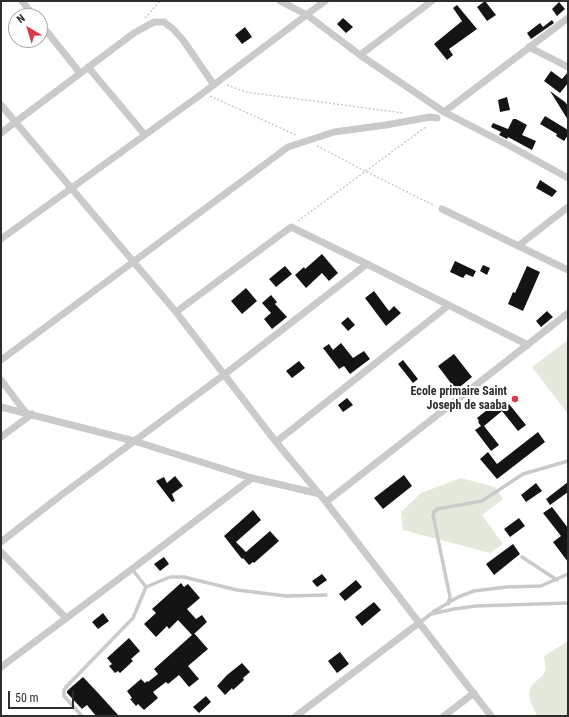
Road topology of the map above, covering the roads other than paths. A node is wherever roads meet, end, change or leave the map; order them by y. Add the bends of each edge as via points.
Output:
1 (280, 1) edge
2 (325, 1) edge
3 (432, 1) edge
4 (307, 15) junction
5 (568, 18) edge
6 (48, 33) edge
7 (529, 47) junction
8 (360, 55) junction
9 (88, 67) junction
10 (568, 67) edge
11 (80, 73) junction
12 (216, 83) junction
13 (1, 106) edge
14 (444, 112) junction
15 (437, 118) road end
16 (15, 122) junction
17 (1, 133) edge
18 (144, 135) junction
19 (568, 178) edge
20 (71, 188) junction
21 (568, 207) edge
22 (442, 209) road end
23 (1, 239) edge
24 (518, 246) junction
25 (133, 262) junction
26 (368, 264) junction
27 (568, 270) edge
28 (449, 305) junction
29 (176, 312) junction
30 (568, 313) edge
31 (528, 345) junction
32 (1, 360) edge
33 (225, 374) junction
34 (1, 380) edge
35 (1, 407) edge
36 (29, 414) junction
37 (1, 437) edge
38 (134, 441) junction
39 (276, 442) junction
40 (568, 462) edge
41 (252, 478) junction
42 (320, 494) junction
43 (326, 502) junction
44 (1, 542) edge
45 (1, 552) edge
46 (522, 558) dead end
47 (132, 569) junction
48 (568, 574) edge
49 (557, 580) junction
50 (146, 587) junction
51 (326, 595) dead end
52 (568, 603) edge
53 (448, 604) junction
54 (431, 614) junction
55 (66, 618) junction
56 (419, 623) junction
57 (1, 666) edge
58 (474, 694) junction
59 (82, 716) edge
60 (296, 716) edge
61 (444, 716) edge
62 (491, 716) edge

1 - 4 street
2 - 4 street
3 - 8 street
4 - 8 street
4 - 12 street
5 - 7 street
6 - 11 street
7 - 10 street
7 - 14 street
8 - 14 street
9 - 11 street
9 - 12 street via 140,29 154,22 164,22 182,40
9 - 18 street
11 - 16 street
12 - 18 street
13 - 16 street
14 - 19 street
15 - 25 street via 334,132 294,144
16 - 17 street
16 - 20 street
18 - 20 street
20 - 23 street
20 - 25 street
21 - 24 street
22 - 24 street
24 - 27 street
25 - 29 street
25 - 32 street
26 - 28 street
26 - 29 street via 291,227
26 - 33 street
28 - 31 street
28 - 39 street
29 - 33 street
30 - 31 street
31 - 43 street
33 - 38 street
33 - 39 street
34 - 36 street
35 - 36 street
36 - 37 street
36 - 38 street
38 - 41 street
38 - 44 street
39 - 42 street
40 - 53 lane via 523,474 482,501 437,509 434,512 450,597
41 - 42 street
41 - 47 street
42 - 43 street
43 - 56 street
45 - 55 street
46 - 49 lane
47 - 50 lane
47 - 55 street
48 - 49 lane
49 - 53 lane via 541,586 484,589 458,597
50 - 51 lane via 170,578 184,577 237,590 286,596
50 - 59 lane via 133,618 63,693
52 - 54 lane via 476,606
53 - 54 lane
54 - 56 lane
55 - 57 street
56 - 58 street
56 - 60 street
58 - 61 street
58 - 62 street

